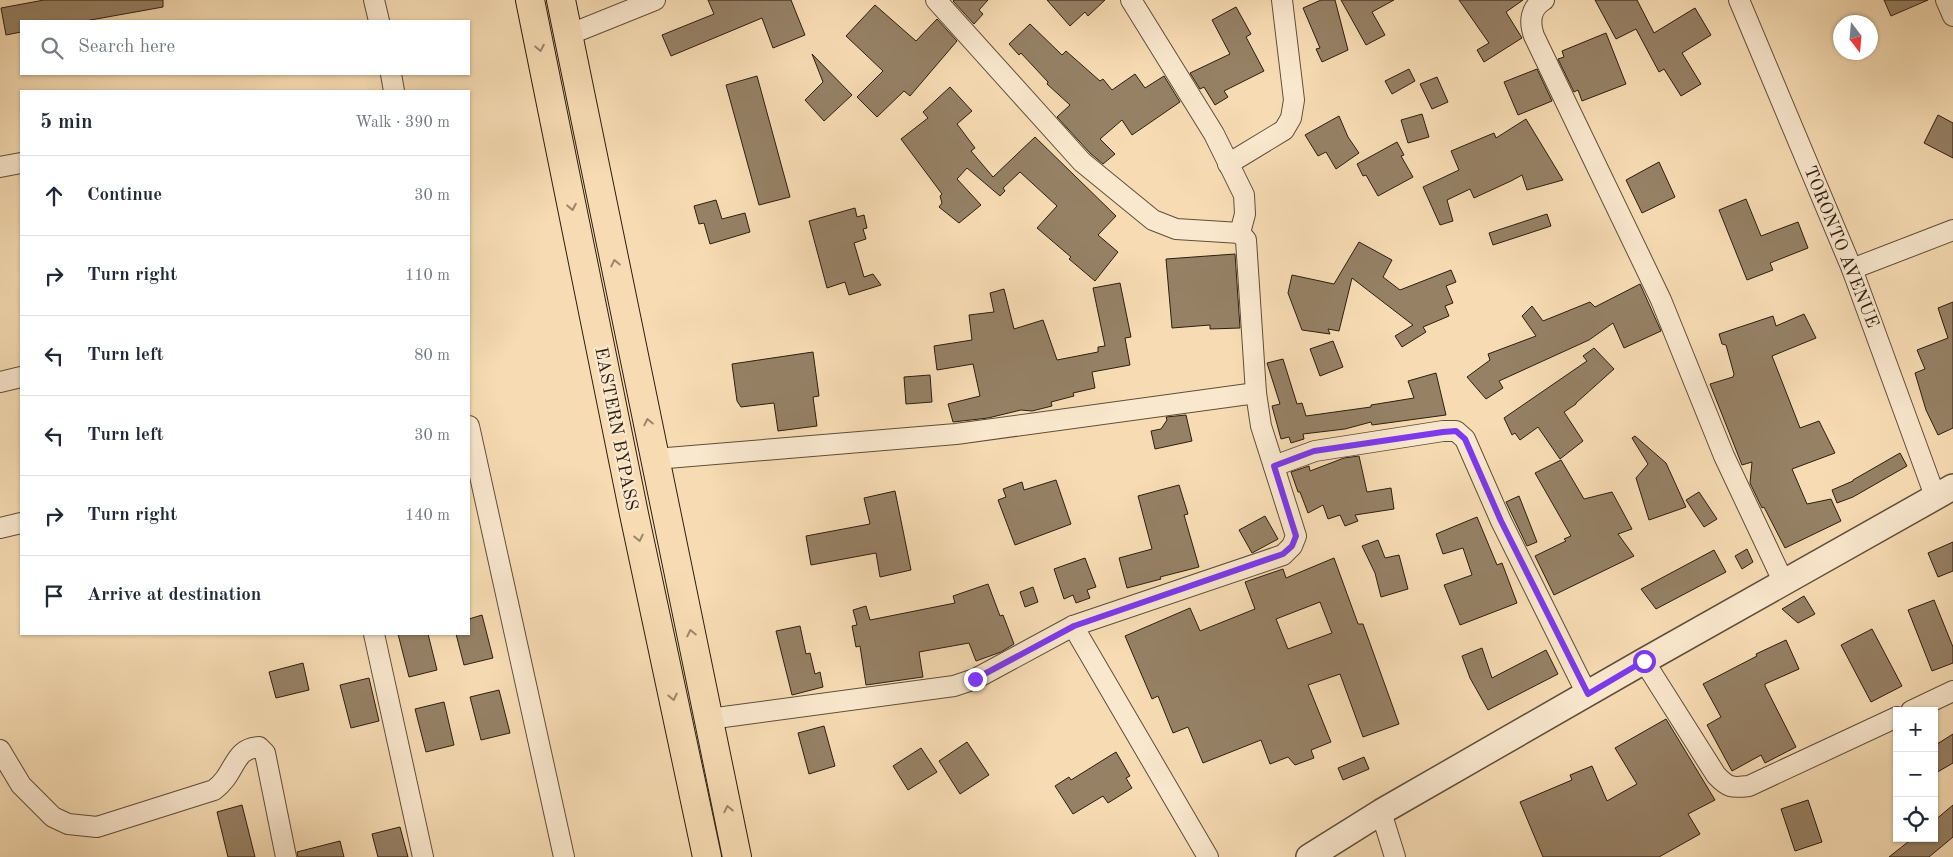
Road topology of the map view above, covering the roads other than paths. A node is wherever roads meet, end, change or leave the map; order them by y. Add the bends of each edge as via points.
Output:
1 (374, 0) edge
2 (530, 0) edge
3 (561, 0) edge
4 (655, 0) edge
5 (936, 0) edge
6 (1131, 0) edge
7 (1282, 0) edge
8 (1544, 0) edge
9 (1739, 0) edge
10 (1946, 0) edge
11 (1953, 16) edge
12 (379, 20) edge
13 (568, 35) junction
14 (390, 75) edge
15 (394, 90) edge
16 (20, 163) edge
17 (1228, 164) junction
18 (0, 167) edge
19 (1953, 230) edge
20 (1240, 233) junction
21 (1852, 270) junction
22 (20, 377) edge
23 (0, 382) edge
24 (1256, 393) junction
25 (470, 437) edge
26 (655, 459) junction
27 (1274, 466) junction
28 (1944, 492) edge
29 (20, 523) edge
30 (0, 528) edge
31 (1783, 582) junction
32 (1074, 626) junction
33 (374, 635) edge
34 (1644, 661) junction
35 (1953, 691) edge
36 (1588, 694) junction
37 (1919, 707) edge
38 (709, 720) junction
39 (1893, 720) edge
40 (0, 750) edge
41 (1381, 812) junction
42 (286, 857) edge
43 (423, 857) edge
44 (564, 857) edge
45 (707, 857) edge
46 (737, 857) edge
47 (1208, 857) edge
48 (1310, 857) edge
49 (1395, 857) edge

1 - 12 street
2 -> 45 main road, EASTERN BYPASS
3 - 13 main road, EASTERN BYPASS
4 - 13 street
5 - 20 street via 1082,162 1153,220 1176,229
6 - 17 street via 1214,134
7 - 17 street via 1294,100 1291,118 1284,130
8 - 31 street via 1532,14 1530,25 1534,36 1661,300 1724,456
9 - 21 street, TORONTO AVENUE
10 - 11 street
26 -> 13 main road, EASTERN BYPASS
14 - 15 street
16 - 18 street
17 - 20 street via 1244,195 1245,214
19 - 21 street
20 - 24 street via 1248,246
21 - 28 street, TORONTO AVENUE
22 - 23 street
24 - 26 street via 956,434
24 - 27 street via 1261,426
25 - 44 street
38 -> 26 main road, EASTERN BYPASS
27 - 32 street via 1296,536 1292,546 1283,554
27 - 36 street via 1314,451 1456,431 1465,439 1501,521
28 - 31 street
29 - 30 street
31 - 34 street
32 - 38 street via 975,679 954,686
32 - 47 street
33 - 43 street
34 - 36 street
34 - 39 street via 1716,775 1734,788 1748,786
35 - 37 street
36 - 41 street
46 -> 38 main road, EASTERN BYPASS
40 - 42 street via 21,785 53,817 68,824 96,827 214,790 224,781 239,756 250,747 259,747 265,753
41 - 48 street
41 - 49 street

